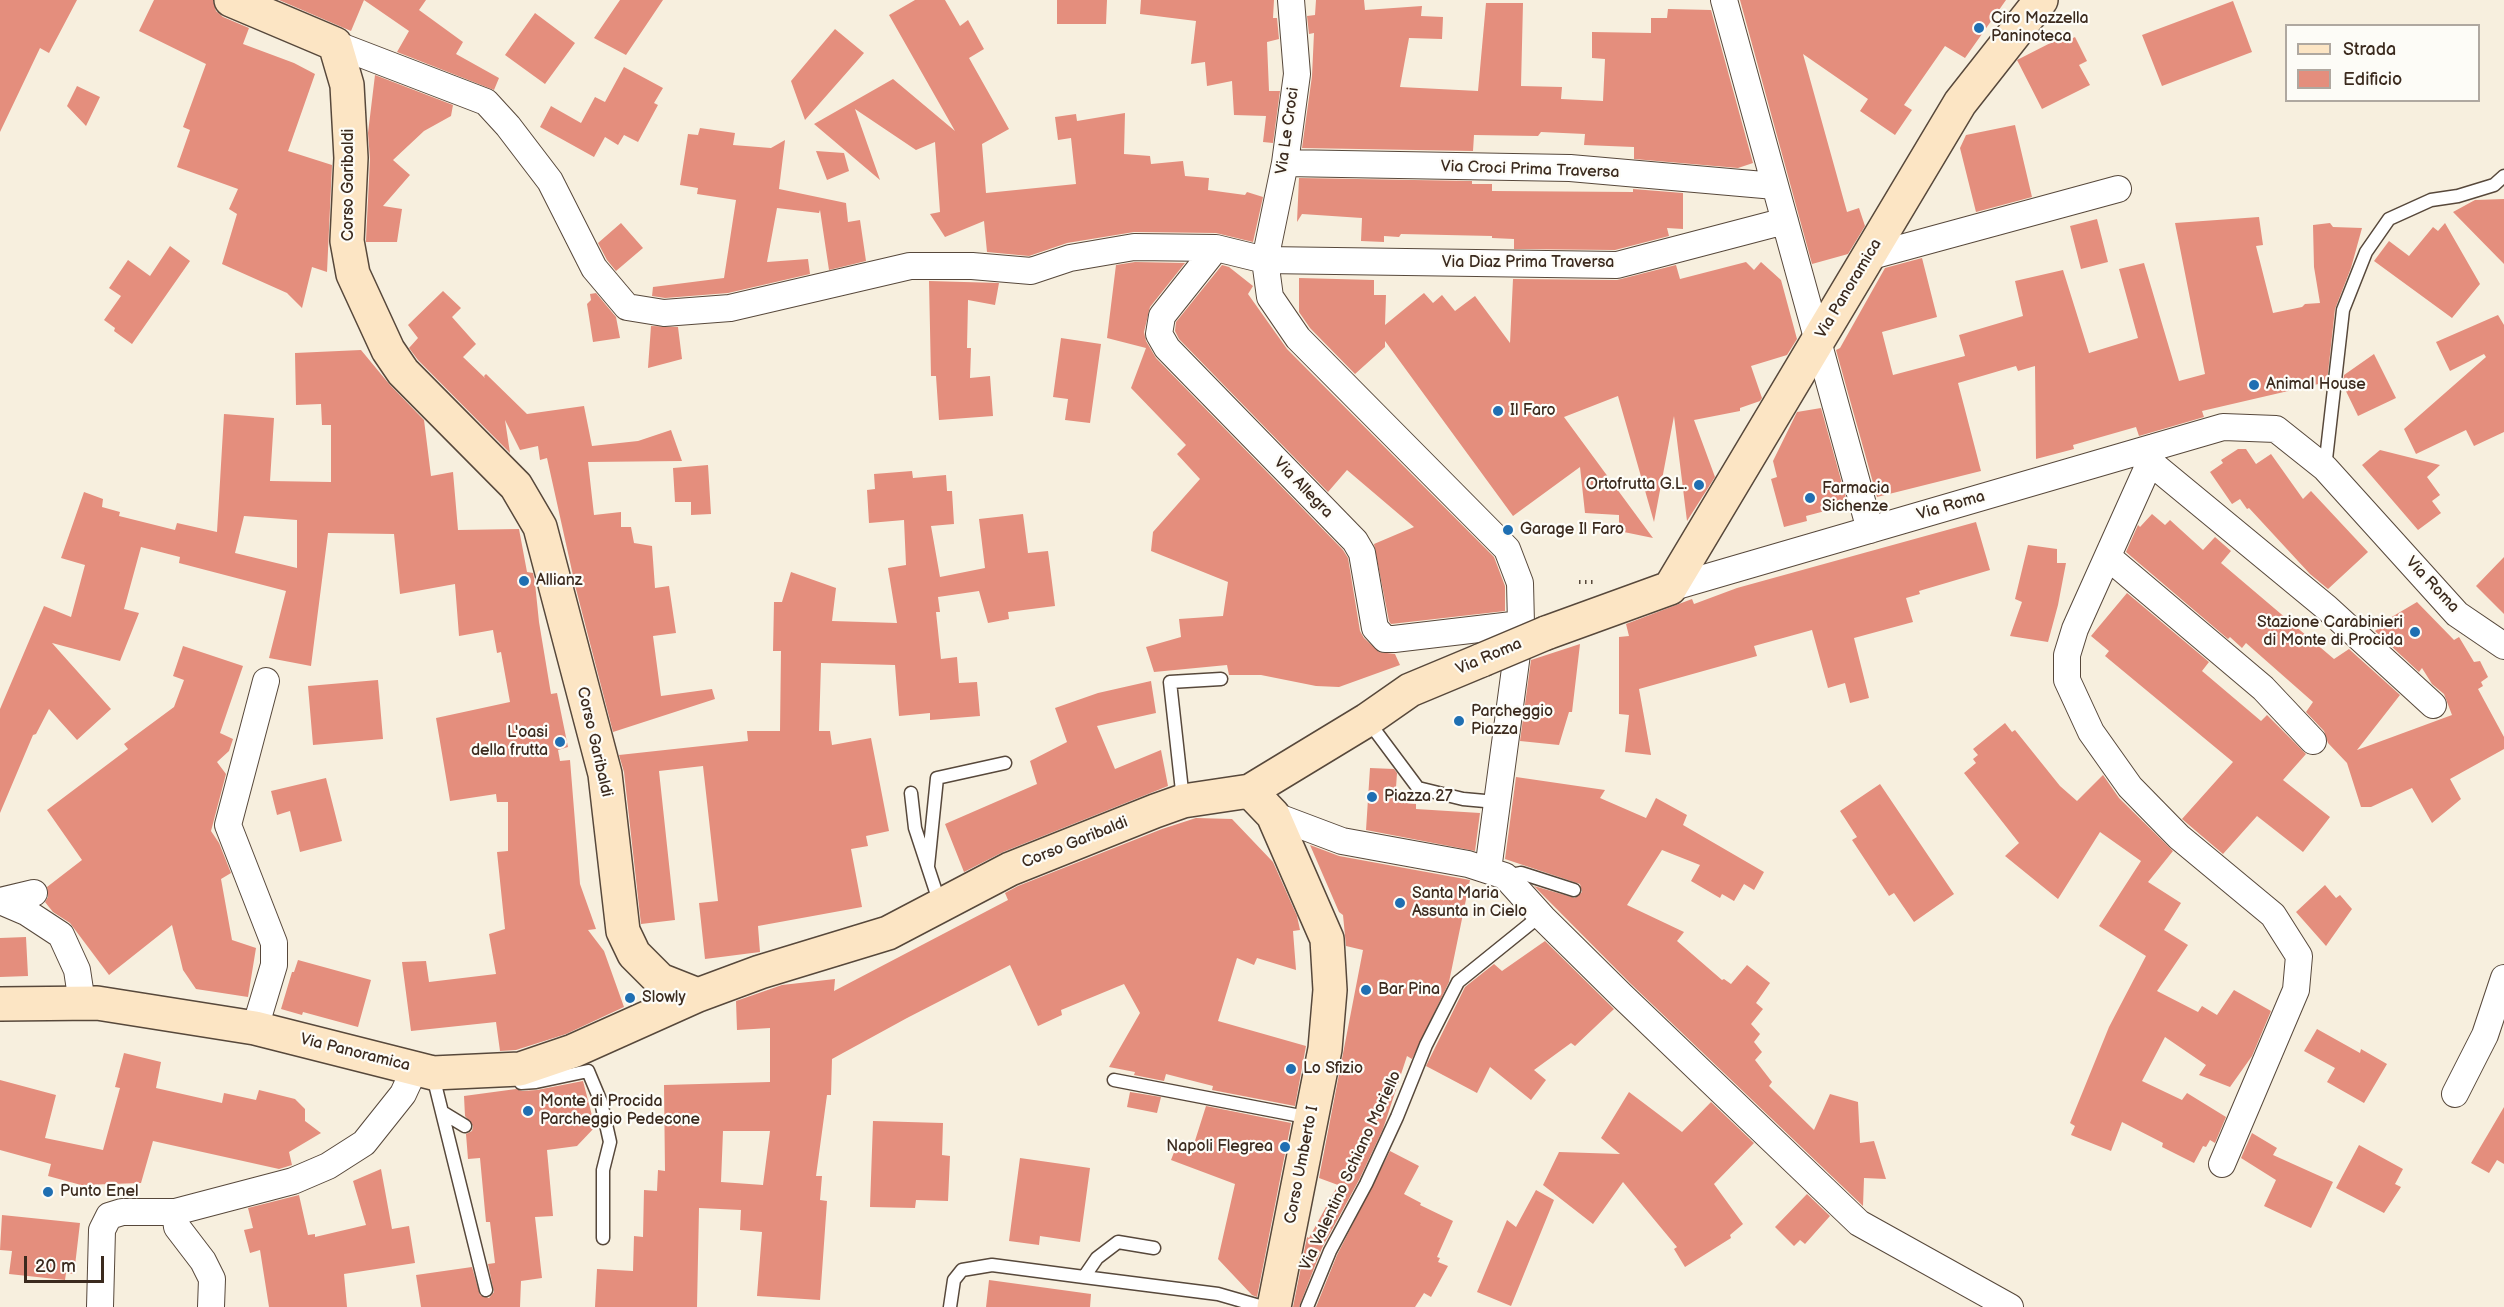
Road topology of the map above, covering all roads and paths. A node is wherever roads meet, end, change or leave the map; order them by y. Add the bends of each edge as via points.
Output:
1 (231, 0) edge
2 (1291, 0) edge
3 (1724, 0) edge
4 (2041, 0) edge
5 (335, 44) junction
6 (1285, 163) junction
7 (2504, 176) edge
8 (1775, 186) junction
9 (2118, 189) dead end
10 (1785, 221) junction
11 (1216, 248) junction
12 (1868, 256) junction
13 (1265, 260) junction
14 (1819, 339) junction
15 (2152, 454) junction
16 (2325, 468) junction
17 (1870, 530) junction
18 (2108, 557) junction
19 (1670, 588) junction
20 (1534, 628) junction
21 (2504, 646) edge
22 (1221, 680) dead end
23 (266, 681) dead end
24 (2433, 705) dead end
25 (1367, 720) junction
26 (2313, 741) dead end
27 (1005, 763) dead end
28 (1250, 791) junction
29 (910, 793) dead end
30 (1183, 801) junction
31 (1497, 802) junction
32 (1273, 815) junction
33 (928, 866) junction
34 (1496, 873) junction
35 (1574, 890) dead end
36 (34, 893) dead end
37 (0, 901) edge
38 (941, 905) junction
39 (1541, 915) junction
40 (77, 970) junction
41 (2504, 978) edge
42 (698, 995) junction
43 (0, 1004) edge
44 (82, 1004) junction
45 (121, 1007) junction
46 (255, 1028) junction
47 (424, 1071) junction
48 (521, 1080) junction
49 (1114, 1080) dead end
50 (2455, 1094) dead end
51 (442, 1112) junction
52 (1312, 1119) junction
53 (465, 1126) dead end
54 (2222, 1164) dead end
55 (175, 1212) junction
56 (603, 1238) dead end
57 (1154, 1248) dead end
58 (1084, 1277) junction
59 (486, 1290) dead end
60 (100, 1307) edge
61 (212, 1307) edge
62 (950, 1307) edge
63 (1263, 1307) edge
64 (1274, 1307) edge
65 (1307, 1307) edge
66 (2010, 1307) edge

1 - 5 street
2 - 6 street, Via Le Croci via 1297,74
3 - 8 street
4 - 12 street, Via Panoramica via 1960,103
5 - 11 street, Via Diaz Prima Traversa via 486,102 550,181 594,268 627,308 664,314 730,308 910,266 1031,270 1070,258 1134,247
5 - 42 street, Corso Garibaldi via 347,85 351,158 346,241 353,274 388,350 403,372 516,486 540,527 605,774 623,931 634,954 660,980
6 - 8 street, Via Croci Prima Traversa via 1570,168
6 - 13 street, Via Le Croci
7 - 16 lane via 2494,185 2431,200 2389,219 2366,252 2343,310
8 - 10 street
9 - 12 street
10 - 13 street, Via Diaz Prima Traversa via 1617,265
10 - 14 street
11 - 13 street, Via Diaz Prima Traversa
11 - 20 street, Via Allegra via 1162,316 1159,334 1167,348 1355,541 1362,553 1375,628 1385,639
12 - 14 street, Via Panoramica
13 - 20 street, Via Le Croci via 1270,297 1298,338 1507,549
14 - 17 street
14 - 19 street, Via Panoramica
15 - 16 street, Via Roma via 2223,428 2276,429
15 - 17 street, Via Roma
15 - 18 street
15 - 24 street
16 - 21 street, Via Roma via 2457,614
17 - 19 street, Via Roma
18 - 26 street via 2263,688
18 - 54 street via 2067,655 2067,680 2091,732 2130,787 2178,837 2273,915 2299,956 2296,990
19 - 20 street, Via Roma
20 - 25 street, Via Roma, bridge via 1482,660 1410,690
20 - 31 street, Via Le Croci
22 - 30 lane via 1170,682
23 - 46 street via 228,825 274,943 274,965
25 - 28 street, Via Roma
25 - 31 lane via 1418,788
27 - 33 lane via 937,778
28 - 30 street, Corso Garibaldi
28 - 32 street, Corso Umberto I
29 - 33 lane via 915,828
30 - 38 street, Corso Garibaldi via 1010,869
31 - 34 street, Via Le Croci
32 - 34 street via 1342,841
32 - 52 street, Corso Umberto I via 1326,939 1330,990 1325,1049
33 - 38 lane
34 - 35 lane via 1521,873
34 - 39 street
36 - 37 street
37 - 40 street via 26,912 61,935
38 - 42 street, Corso Garibaldi via 888,933
39 - 65 lane, Via Valentino Schiano Moriello via 1458,982
39 - 66 street via 1859,1223
40 - 44 street
40 - 45 street via 98,993
41 - 50 street via 2485,1035
42 - 48 street, Via Panoramica via 573,1051
43 - 44 street, Via Panoramica
44 - 45 street, Via Panoramica
45 - 46 street, Via Panoramica
46 - 47 street, Via Panoramica
47 - 48 street, Via Panoramica
47 - 51 lane
47 - 55 street via 364,1143 328,1166 293,1181
48 - 56 lane via 536,1082 588,1071 601,1102 610,1142 603,1170
49 - 52 lane
51 - 53 lane
51 - 59 lane
52 - 64 street, Corso Umberto I
55 - 60 street via 122,1212 109,1216 102,1230
55 - 61 street via 177,1227 212,1279
57 - 58 lane via 1118,1242 1097,1258
58 - 62 lane via 992,1265 962,1270 954,1280
58 - 63 lane via 1218,1294

